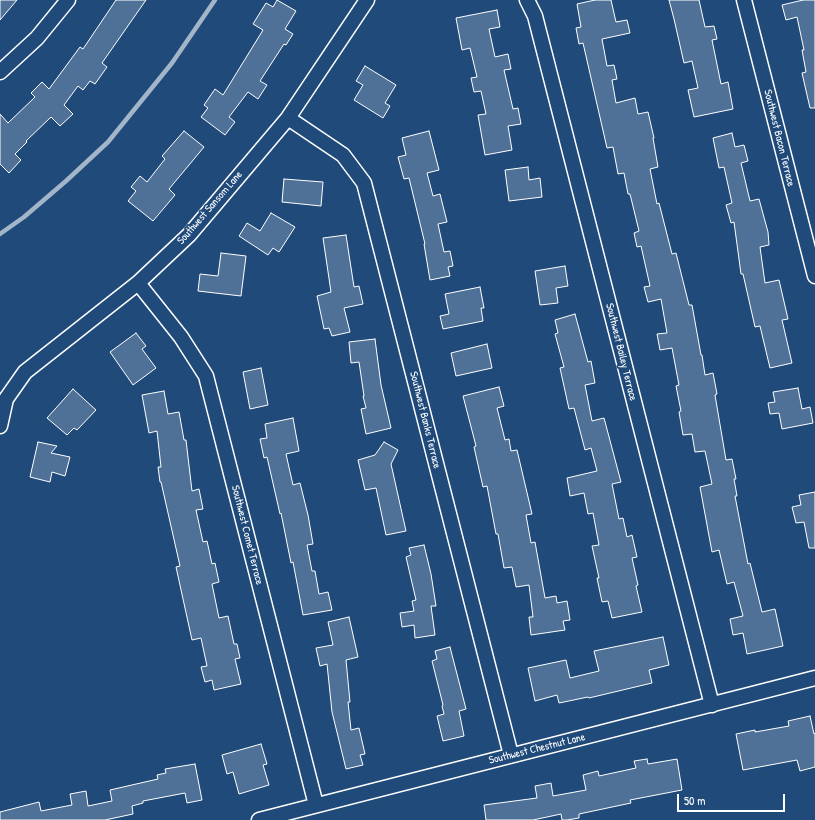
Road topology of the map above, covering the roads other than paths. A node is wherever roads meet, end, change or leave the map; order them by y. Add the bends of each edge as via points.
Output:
1 (68, 0) edge
2 (367, 0) edge
3 (527, 0) edge
4 (744, 0) edge
5 (0, 72) edge
6 (288, 118) junction
7 (815, 276) edge
8 (138, 283) junction
9 (0, 426) edge
10 (815, 678) edge
11 (712, 705) junction
12 (511, 755) junction
13 (316, 805) junction
14 (260, 820) edge

1 - 5 street via 37,38
2 - 6 street, Southwest Sansom Lane
3 - 11 street, Southwest Bailey Terrace via 535,16
4 - 7 street, Southwest Bacon Terrace
6 - 8 street, Southwest Sansom Lane via 189,235
6 - 12 street, Southwest Banks Terrace via 342,155 364,183
8 - 9 street, Southwest Sansom Lane via 25,372 6,399
8 - 13 street, Southwest Comet Terrace via 181,336 206,376
10 - 11 street, Southwest Chestnut Lane
11 - 12 street, Southwest Chestnut Lane
12 - 13 street, Southwest Chestnut Lane
13 - 14 street, Southwest Chestnut Lane

